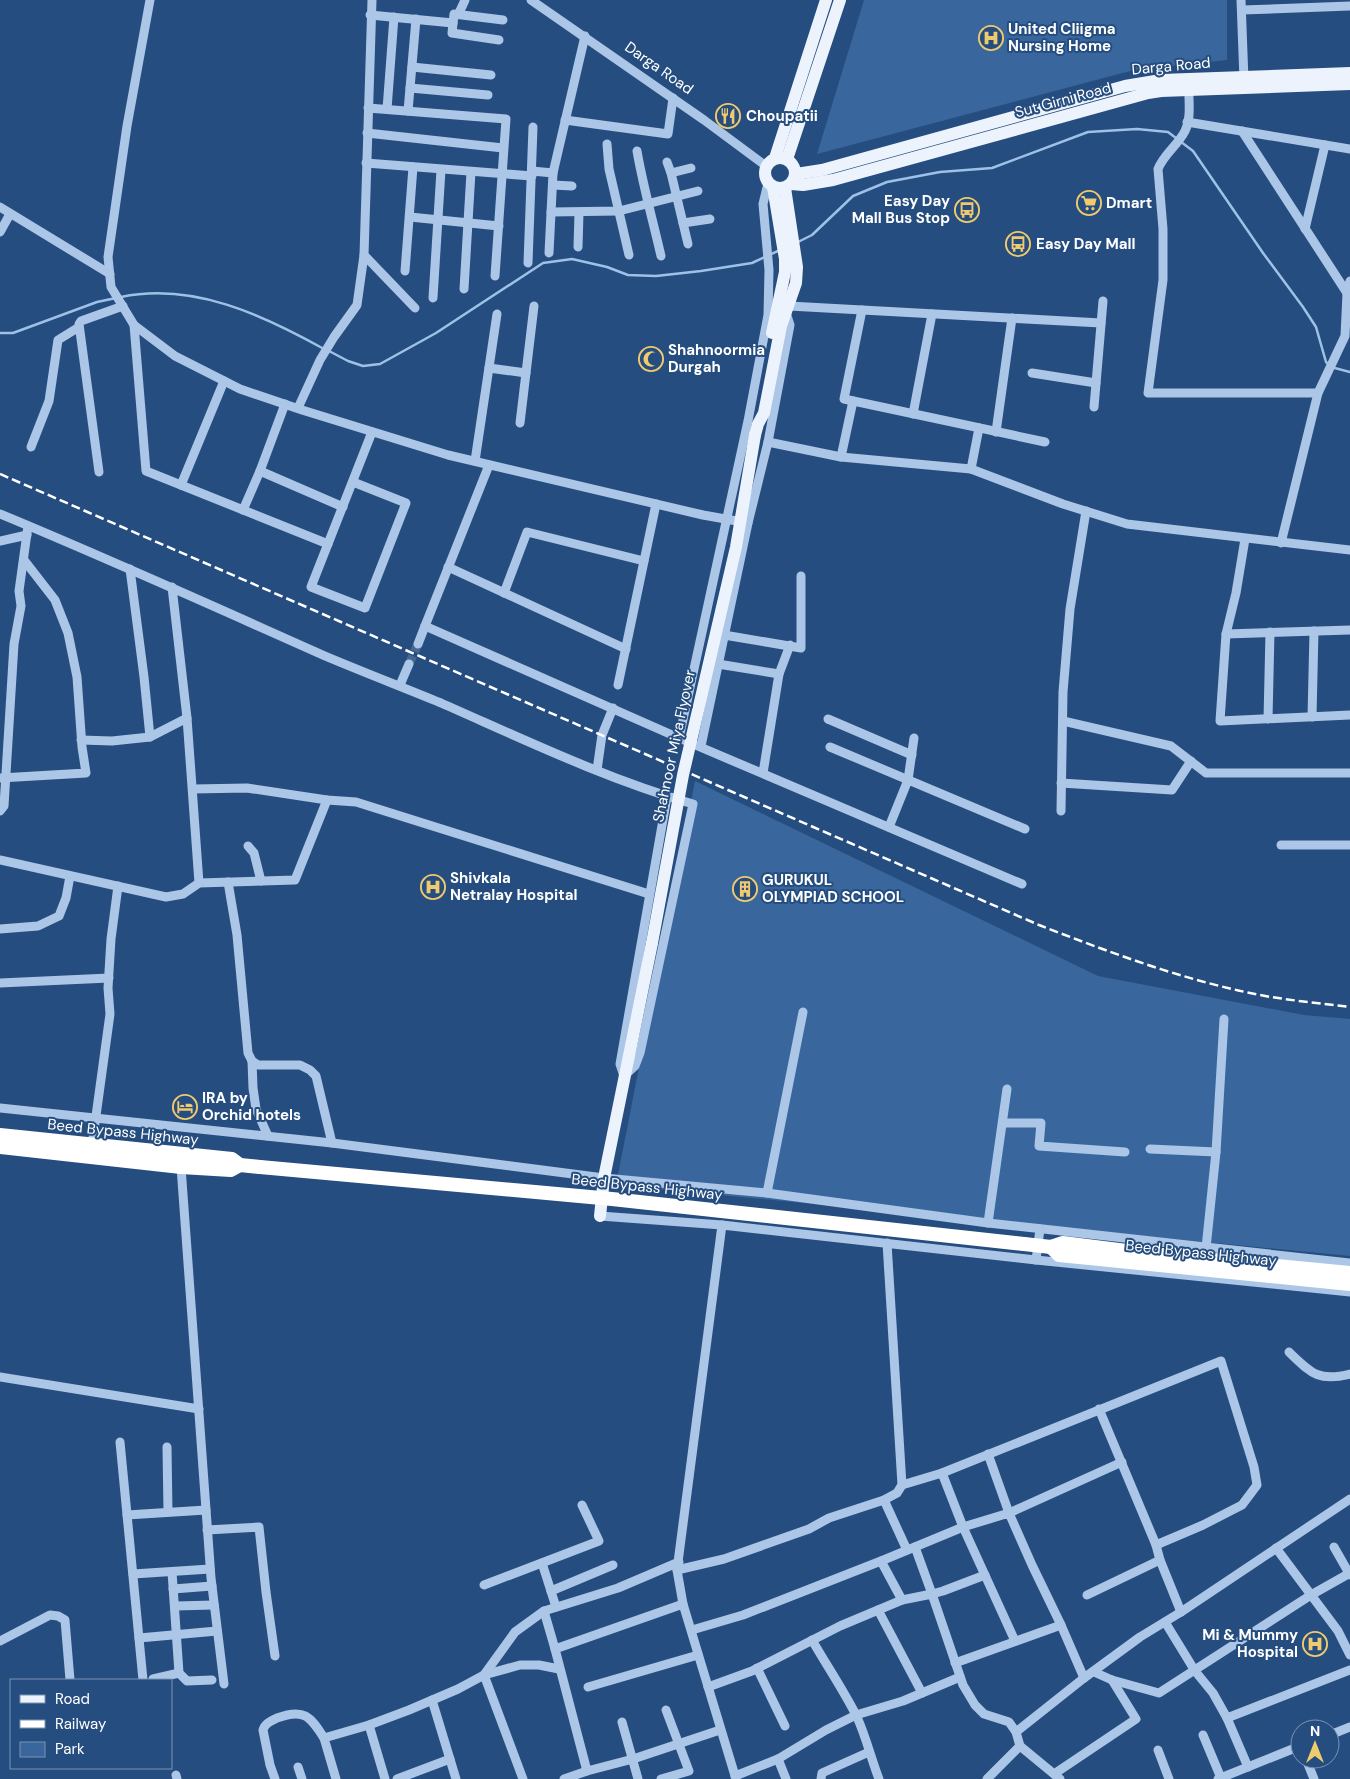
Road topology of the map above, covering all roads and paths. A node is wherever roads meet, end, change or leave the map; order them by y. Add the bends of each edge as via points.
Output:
1 (150, 0) edge
2 (372, 0) edge
3 (465, 0) edge
4 (531, 0) edge
5 (826, 0) edge
6 (840, 0) edge
7 (1241, 0) edge
8 (1350, 6) edge
9 (1242, 10) junction
10 (459, 13) junction
11 (370, 15) junction
12 (394, 17) junction
13 (416, 19) junction
14 (503, 20) dead end
15 (453, 23) junction
16 (584, 36) junction
17 (499, 40) dead end
18 (412, 67) junction
19 (1350, 73) edge
20 (491, 76) dead end
21 (1244, 83) junction
22 (1350, 84) edge
23 (1189, 85) junction
24 (410, 88) junction
25 (488, 95) dead end
26 (673, 98) junction
27 (368, 108) junction
28 (387, 109) junction
29 (408, 111) junction
30 (566, 120) junction
31 (1186, 126) junction
32 (533, 127) dead end
33 (1242, 131) junction
34 (367, 133) junction
35 (607, 144) dead end
36 (1325, 145) junction
37 (503, 148) junction
38 (1350, 149) edge
39 (637, 151) dead end
40 (776, 161) junction
41 (667, 162) dead end
42 (366, 163) junction
43 (413, 167) junction
44 (691, 168) dead end
45 (441, 170) junction
46 (471, 172) junction
47 (553, 173) junction
48 (671, 173) junction
49 (532, 174) junction
50 (502, 175) junction
51 (783, 183) junction
52 (553, 185) junction
53 (572, 186) dead end
54 (698, 191) dead end
55 (677, 197) junction
56 (649, 203) junction
57 (0, 207) edge
58 (619, 211) junction
59 (551, 212) junction
60 (578, 212) junction
61 (10, 214) junction
62 (410, 217) junction
63 (437, 220) junction
64 (710, 220) dead end
65 (468, 223) junction
66 (683, 223) junction
67 (499, 226) junction
68 (1305, 229) junction
69 (0, 232) edge
70 (688, 244) dead end
71 (578, 247) dead end
72 (549, 253) dead end
73 (364, 255) junction
74 (629, 255) dead end
75 (661, 256) dead end
76 (528, 262) dead end
77 (405, 271) dead end
78 (110, 274) junction
79 (495, 276) dead end
80 (1350, 281) edge
81 (464, 288) dead end
82 (1347, 293) junction
83 (433, 298) dead end
84 (1103, 301) dead end
85 (122, 304) junction
86 (534, 306) dead end
87 (415, 308) dead end
88 (788, 310) junction
89 (862, 310) junction
90 (497, 314) dead end
91 (932, 314) junction
92 (1012, 318) junction
93 (1101, 323) junction
94 (134, 325) junction
95 (79, 327) junction
96 (489, 368) junction
97 (526, 373) junction
98 (1032, 373) dead end
99 (224, 381) junction
100 (1096, 383) junction
101 (1318, 392) junction
102 (853, 401) junction
103 (285, 404) junction
104 (1094, 407) dead end
105 (298, 408) junction
106 (913, 414) junction
107 (520, 422) dead end
108 (758, 424) junction
109 (979, 428) junction
110 (372, 432) junction
111 (996, 432) junction
112 (768, 442) junction
113 (1045, 442) dead end
114 (31, 447) dead end
115 (840, 457) junction
116 (475, 462) junction
117 (489, 465) junction
118 (971, 469) junction
119 (260, 471) junction
120 (99, 472) dead end
121 (353, 482) junction
122 (180, 485) junction
123 (656, 504) junction
124 (343, 507) junction
125 (243, 510) junction
126 (1086, 511) junction
127 (0, 514) edge
128 (727, 519) junction
129 (748, 523) junction
130 (28, 530) junction
131 (1245, 539) junction
132 (0, 541) edge
133 (1281, 543) junction
134 (328, 544) junction
135 (1350, 550) edge
136 (24, 560) junction
137 (644, 561) junction
138 (448, 567) junction
139 (130, 568) junction
140 (801, 576) dead end
141 (172, 587) junction
142 (504, 593) junction
143 (425, 626) junction
144 (1350, 630) edge
145 (1314, 631) junction
146 (1270, 632) junction
147 (1226, 634) junction
148 (724, 635) junction
149 (418, 644) tunnel mouth
150 (790, 645) junction
151 (626, 649) junction
152 (409, 664) tunnel mouth
153 (718, 664) junction
154 (779, 674) junction
155 (618, 685) dead end
156 (400, 686) junction
157 (613, 708) junction
158 (1350, 715) edge
159 (1312, 717) junction
160 (187, 718) junction
161 (828, 719) dead end
162 (1268, 719) junction
163 (1063, 721) junction
164 (150, 737) junction
165 (679, 738) junction
166 (914, 738) dead end
167 (81, 740) junction
168 (701, 746) junction
169 (830, 747) dead end
170 (912, 755) junction
171 (1191, 761) junction
172 (597, 770) junction
173 (763, 773) junction
174 (1350, 773) edge
175 (3, 778) edge
176 (908, 780) junction
177 (1062, 783) junction
178 (193, 789) junction
179 (667, 797) junction
180 (327, 800) junction
181 (0, 811) edge
182 (1061, 811) dead end
183 (889, 827) junction
184 (1025, 829) dead end
185 (1281, 844) dead end
186 (1350, 845) edge
187 (248, 846) dead end
188 (0, 860) edge
189 (70, 876) junction
190 (261, 881) junction
191 (228, 882) junction
192 (199, 883) junction
193 (1022, 884) dead end
194 (118, 886) junction
195 (648, 894) junction
196 (0, 929) edge
197 (109, 978) junction
198 (0, 983) edge
199 (803, 1012) dead end
200 (1224, 1019) dead end
201 (252, 1061) junction
202 (624, 1076) junction
203 (1007, 1089) dead end
204 (0, 1108) edge
205 (96, 1119) junction
206 (1003, 1123) junction
207 (0, 1135) edge
208 (268, 1136) junction
209 (332, 1143) junction
210 (92, 1145) junction
211 (0, 1147) edge
212 (1150, 1149) dead end
213 (1126, 1152) dead end
214 (1216, 1152) junction
215 (240, 1165) junction
216 (181, 1167) junction
217 (604, 1178) junction
218 (767, 1193) junction
219 (600, 1216) joint
220 (988, 1223) junction
221 (722, 1225) junction
222 (1040, 1229) junction
223 (887, 1243) junction
224 (1038, 1246) junction
225 (1206, 1248) junction
226 (1036, 1260) junction
227 (1350, 1263) edge
228 (1350, 1273) edge
229 (1350, 1284) edge
230 (1350, 1292) edge
231 (1290, 1352) dead end
232 (1350, 1374) edge
233 (0, 1377) edge
234 (199, 1409) junction
235 (1099, 1409) junction
236 (120, 1442) dead end
237 (167, 1447) dead end
238 (988, 1454) junction
239 (1122, 1462) junction
240 (942, 1473) junction
241 (902, 1485) junction
242 (1350, 1499) edge
243 (884, 1500) junction
244 (582, 1505) dead end
245 (206, 1510) junction
246 (168, 1512) junction
247 (1009, 1513) junction
248 (127, 1515) junction
249 (963, 1526) junction
250 (207, 1530) junction
251 (1156, 1545) junction
252 (1334, 1546) dead end
253 (1276, 1548) junction
254 (911, 1549) junction
255 (1160, 1560) junction
256 (881, 1561) junction
257 (542, 1563) junction
258 (612, 1565) dead end
259 (678, 1566) junction
260 (210, 1569) junction
261 (172, 1572) junction
262 (133, 1574) junction
263 (1350, 1574) edge
264 (985, 1575) junction
265 (484, 1585) dead end
266 (212, 1586) junction
267 (174, 1589) junction
268 (551, 1591) junction
269 (932, 1594) junction
270 (1087, 1595) dead end
271 (1311, 1595) junction
272 (902, 1600) junction
273 (683, 1604) junction
274 (214, 1605) junction
275 (175, 1606) junction
276 (556, 1607) junction
277 (878, 1610) junction
278 (544, 1611) junction
279 (1180, 1612) junction
280 (1165, 1622) junction
281 (1062, 1625) junction
282 (692, 1630) junction
283 (217, 1631) junction
284 (177, 1635) junction
285 (139, 1638) junction
286 (812, 1640) junction
287 (0, 1641) edge
288 (1015, 1641) junction
289 (555, 1649) junction
290 (1349, 1652) edge
291 (698, 1655) junction
292 (275, 1656) dead end
293 (955, 1663) junction
294 (757, 1668) junction
295 (559, 1669) junction
296 (1350, 1670) edge
297 (1195, 1671) junction
298 (1094, 1672) junction
299 (179, 1673) junction
300 (484, 1675) junction
301 (960, 1677) junction
302 (1084, 1678) junction
303 (70, 1679) edge
304 (143, 1679) edge
305 (153, 1679) edge
306 (212, 1680) dead end
307 (1112, 1680) junction
308 (224, 1684) dead end
309 (588, 1687) dead end
310 (708, 1688) junction
311 (922, 1693) junction
312 (432, 1700) junction
313 (666, 1710) dead end
314 (856, 1715) junction
315 (1227, 1718) junction
316 (622, 1722) dead end
317 (369, 1725) junction
318 (786, 1726) dead end
319 (720, 1730) junction
320 (1016, 1732) junction
321 (1203, 1735) dead end
322 (324, 1738) junction
323 (680, 1745) junction
324 (1020, 1746) junction
325 (1158, 1750) dead end
326 (1290, 1750) edge
327 (869, 1752) junction
328 (450, 1759) junction
329 (778, 1759) junction
330 (634, 1760) junction
331 (1248, 1767) junction
332 (298, 1768) dead end
333 (588, 1771) junction
334 (1057, 1776) edge
335 (735, 1777) edge
336 (1220, 1778) edge
337 (275, 1779) edge
338 (302, 1779) edge
339 (336, 1779) edge
340 (384, 1779) edge
341 (397, 1779) edge
342 (456, 1779) edge
343 (522, 1779) edge
344 (564, 1779) edge
345 (638, 1779) edge
346 (661, 1779) edge
347 (786, 1779) edge
348 (821, 1779) edge
349 (879, 1779) edge
350 (987, 1779) edge
351 (1169, 1779) edge

1 - 78 street via 127,126 108,257
2 - 11 street
3 - 10 street
4 - 16 street, Darga Road
5 - 40 main road
6 - 40 main road
7 - 9 street
8 - 9 street
9 - 21 street
10 - 14 street
10 - 15 street via 454,14
11 - 12 street
11 - 27 street
12 - 13 street
12 - 28 street
13 - 15 street
13 - 18 street
15 - 17 street via 452,33
16 - 26 street, Darga Road
16 - 30 street
18 - 20 street
18 - 24 street
19 - 21 main road, Darga Road
21 - 22 main road
21 - 23 main road, Darga Road
23 - 31 street
23 - 51 main road, Darga Road via 1161,80 1125,86
24 - 25 street
24 - 29 street
26 - 30 street via 668,134
26 - 40 street, Darga Road
27 - 28 street
27 - 34 street
28 - 29 street
29 - 37 street via 506,119
30 - 47 street
31 - 33 street
31 - 101 street via 1158,169 1163,280 1148,393
32 - 49 street
33 - 36 street
33 - 68 street
34 - 37 street
34 - 42 street
35 - 58 street
36 - 38 street
36 - 68 street
37 - 50 street
39 - 56 street
40 - 51 main road via 765,178
40 - 51 main road via 795,168
41 - 48 street
42 - 43 street
42 - 73 street
43 - 45 street
43 - 62 street
44 - 48 street
45 - 46 street
45 - 63 street
46 - 50 street
46 - 65 street
47 - 49 street
47 - 52 street
48 - 55 street
49 - 50 street
49 - 76 street
50 - 67 street
51 - 88 main road, Shahnoor Miya Flyover via 797,267
51 - 108 main road, Shahnoor Miya Flyover via 776,206 786,272 756,416
51 - 128 street via 763,204 768,242 768,315
52 - 53 street
52 - 59 street
54 - 55 street
55 - 56 street
55 - 66 street
56 - 58 street
56 - 75 street
57 - 61 street
58 - 60 street
58 - 74 street
59 - 60 street
59 - 72 street
60 - 71 street
61 - 69 street
61 - 78 street
62 - 63 street
62 - 77 street
63 - 65 street
63 - 83 street
64 - 66 street
65 - 67 street
65 - 81 street
66 - 70 street
67 - 79 street
68 - 82 street
73 - 87 street
73 - 105 street via 357,305 320,360
78 - 85 street via 111,287
80 - 82 street
82 - 101 street via 1344,336
84 - 93 street
85 - 94 street
85 - 95 street via 82,321
86 - 97 street
88 - 89 street
88 - 108 main road, Shahnoor Miya Flyover via 781,326 764,413
88 - 112 street via 790,326
89 - 91 street
89 - 102 street via 844,399
90 - 96 street
91 - 92 street
91 - 106 street
92 - 93 street
92 - 111 street
93 - 100 street
94 - 99 street via 175,356
94 - 122 street via 146,471
95 - 114 street via 58,340 49,401
95 - 120 street
96 - 97 street
96 - 116 street
97 - 107 street
98 - 100 street
99 - 103 street
99 - 122 street
100 - 104 street
101 - 133 street
102 - 106 street
102 - 115 street
103 - 105 street
103 - 119 street
105 - 110 street
106 - 109 street
108 - 202 main road, Shahnoor Miya Flyover, bridge via 736,547 683,775
109 - 111 street
109 - 118 street
110 - 116 street
110 - 121 street
111 - 113 street
112 - 115 street
112 - 129 street
115 - 118 street
116 - 117 street
117 - 123 street
117 - 138 street
118 - 126 street
119 - 124 street
119 - 125 street
121 - 124 street
121 - 134 street via 406,503 365,608 312,587
122 - 125 street
123 - 128 street
123 - 137 street
124 - 134 street
125 - 134 street
126 - 131 street via 1126,524
126 - 163 street via 1070,609
127 - 130 street
128 - 129 street
128 - 165 street
129 - 148 street
130 - 132 street
130 - 136 street
130 - 139 street
131 - 133 street
131 - 147 street
133 - 135 street
136 - 167 street via 55,600 68,633 77,677
136 - 175 street
137 - 142 street via 527,532
137 - 151 street
138 - 142 street
138 - 143 street
139 - 141 street
139 - 164 street
140 - 150 street via 801,648
141 - 156 street
141 - 160 street
142 - 151 street
143 - 149 street
143 - 157 street
144 - 145 street
145 - 146 street
145 - 159 street
146 - 147 street
146 - 162 street
147 - 162 street via 1220,722
148 - 150 street
148 - 153 street
150 - 154 street
151 - 155 street
152 - 156 street
153 - 154 street
153 - 168 street
154 - 173 street
156 - 172 street
157 - 165 street
157 - 172 street via 602,734
158 - 159 street
159 - 162 street
160 - 164 street
160 - 178 street
161 - 170 street
163 - 171 street via 1170,746
163 - 177 street
164 - 167 street
165 - 168 street
166 - 170 street
167 - 175 street via 86,773
168 - 173 street
169 - 176 street
170 - 176 street
171 - 174 street via 1206,773
171 - 177 street via 1172,790
172 - 179 street
173 - 183 street
175 - 181 street via 4,806
176 - 183 street
176 - 184 street
177 - 182 street
178 - 180 street via 247,788
178 - 192 street
179 - 195 street
179 - 202 street via 693,804 640,1053 635,1066
180 - 190 street via 295,880
180 - 195 street via 356,802
183 - 193 street
185 - 186 street
187 - 190 street via 254,853
188 - 189 street
189 - 194 street
189 - 196 street via 59,916 38,926
190 - 191 street
191 - 192 street
191 - 201 street via 237,935 248,1053
192 - 194 street via 183,894 166,897
194 - 197 street
195 - 202 street via 620,1064
197 - 198 street
197 - 205 street via 110,1014
199 - 218 street
200 - 214 street
201 - 208 street via 256,1109
201 - 209 street via 258,1065 300,1065 316,1076
202 - 217 main road, Shahnoor Miya Flyover
203 - 206 street
204 - 205 street
205 - 208 street
205 - 210 street
206 - 213 street via 1041,1123 1039,1146
206 - 220 street
207 - 210 highway, Beed Bypass Highway
208 - 209 street
209 - 217 street
210 - 215 highway, Beed Bypass Highway via 232,1159
211 - 216 highway, Beed Bypass Highway
212 - 214 street
214 - 225 street
215 - 216 highway, Beed Bypass Highway via 231,1170
215 - 224 highway, Beed Bypass Highway, bridge via 612,1199
216 - 234 street
217 - 218 street
217 - 219 main road, Shahnoor Miya Flyover
218 - 220 street
219 - 221 street
220 - 222 street
221 - 223 street
221 - 259 street
222 - 224 street
222 - 225 street
223 - 226 street
223 - 241 street
224 - 226 street
224 - 228 highway, Beed Bypass Highway via 1063,1243
224 - 229 highway, Beed Bypass Highway via 1059,1254
225 - 227 street
226 - 230 street
231 - 232 street via 1320,1377
233 - 234 street
234 - 245 street
235 - 238 street
235 - 239 street
235 - 251 street via 1221,1360 1257,1485 1242,1505
236 - 248 street
237 - 246 street
238 - 240 street
238 - 247 street
239 - 247 street
239 - 251 street
240 - 241 street
240 - 249 street
241 - 243 street via 897,1493
242 - 253 street
243 - 254 street
243 - 259 street via 724,1559
244 - 257 street via 599,1541
245 - 246 street
245 - 250 street
246 - 248 street
247 - 249 street
247 - 281 street
248 - 262 street
249 - 254 street
249 - 264 street
250 - 260 street
250 - 292 street via 259,1528
251 - 255 street
252 - 263 street
253 - 271 street
253 - 279 street
254 - 256 street
254 - 269 street
255 - 270 street
255 - 279 street
256 - 272 street
256 - 282 street via 744,1615
257 - 265 street
257 - 268 street
258 - 268 street
259 - 273 street
259 - 276 street
260 - 261 street
260 - 266 street
261 - 262 street
261 - 267 street
262 - 285 street
263 - 271 street
264 - 269 street
264 - 288 street
266 - 267 street
266 - 274 street
267 - 275 street
268 - 276 street
269 - 272 street
269 - 293 street
271 - 290 street
271 - 297 street
272 - 277 street
273 - 282 street
273 - 289 street
274 - 275 street
274 - 283 street
275 - 284 street
276 - 278 street
277 - 286 street
277 - 311 street
278 - 289 street
278 - 300 street via 515,1632
279 - 280 street
280 - 297 street
280 - 298 street
281 - 288 street
281 - 302 street
282 - 291 street
283 - 284 street
283 - 308 street
284 - 285 street
284 - 299 street
285 - 304 street
286 - 294 street
286 - 314 street
287 - 303 street via 50,1615 58,1616 65,1620
288 - 293 street
289 - 295 street
291 - 309 street
291 - 310 street
293 - 301 street
294 - 310 street
294 - 318 street
295 - 300 street via 520,1665
295 - 333 street
296 - 315 street
297 - 307 street via 1159,1693
297 - 315 street
298 - 302 street
298 - 307 street
299 - 305 street
299 - 306 street via 187,1680
300 - 312 street
300 - 343 street
301 - 311 street
301 - 320 street via 975,1705 984,1714 1009,1722
302 - 320 street
307 - 334 street via 1136,1719
310 - 319 street
311 - 314 street
312 - 317 street
312 - 328 street
313 - 323 street
314 - 327 street
314 - 329 street
315 - 331 street
316 - 330 street
317 - 322 street
317 - 340 street
319 - 323 street
319 - 335 street
320 - 324 street
321 - 336 street
322 - 337 street via 309,1717 302,1714 290,1714 264,1725
322 - 339 street
323 - 330 street
323 - 346 street via 689,1771
324 - 334 street
324 - 350 street
325 - 351 street
326 - 331 street
327 - 348 street via 822,1773
327 - 349 street
328 - 341 street
328 - 342 street
329 - 335 street
329 - 347 street
330 - 333 street
330 - 345 street
331 - 336 street
332 - 338 street
333 - 344 street

